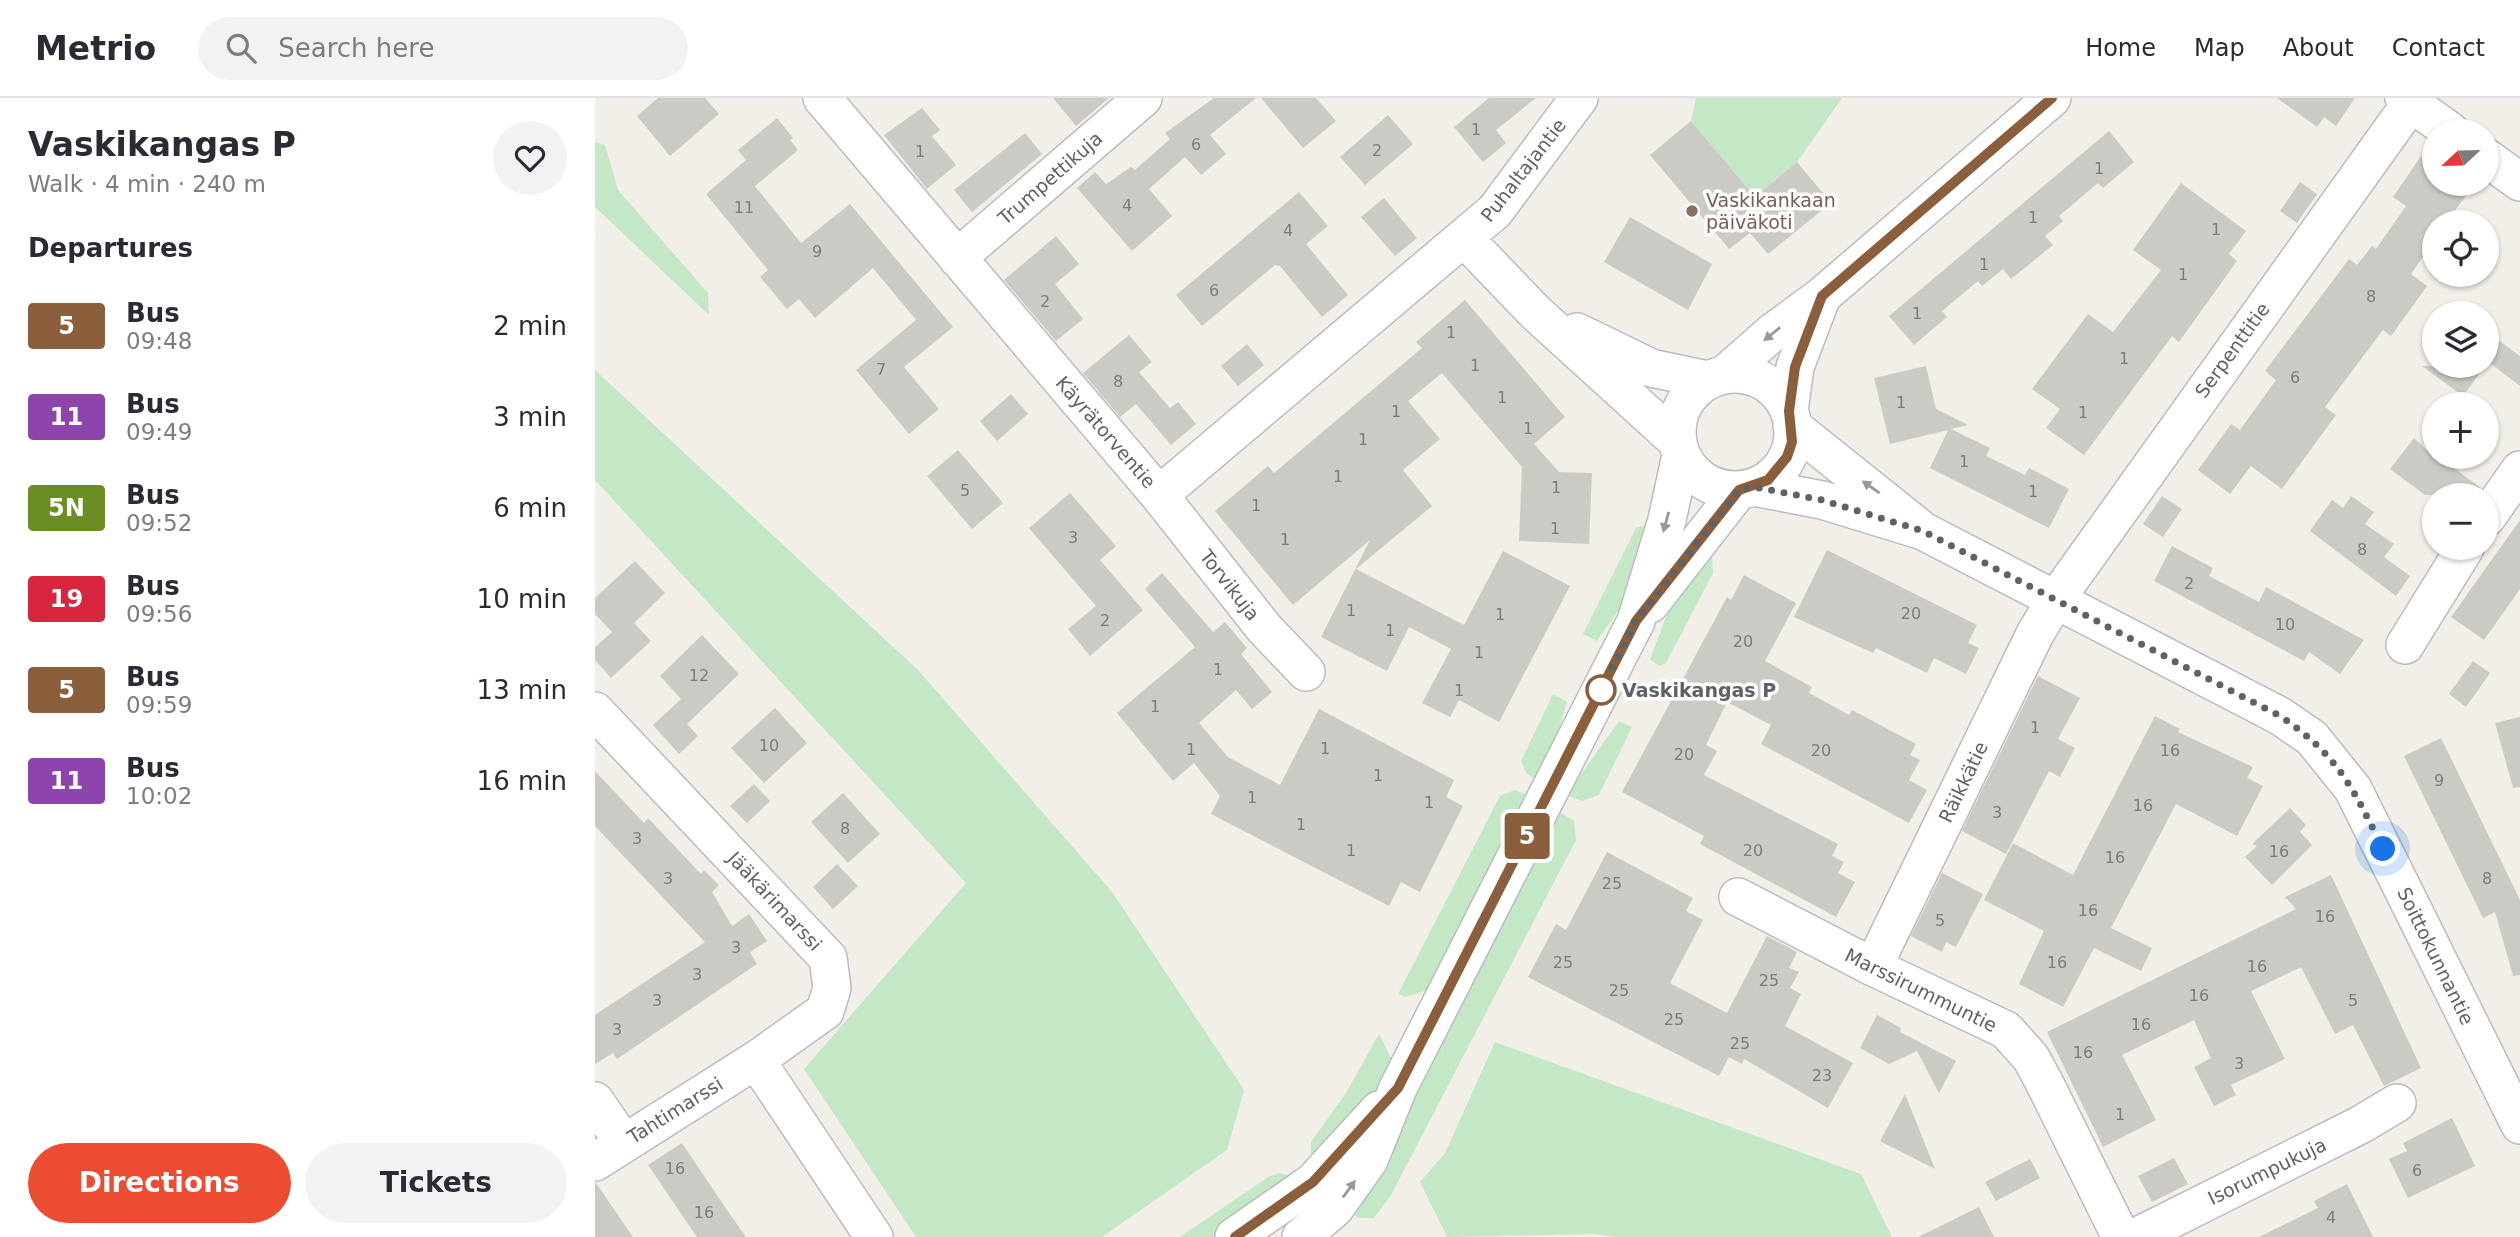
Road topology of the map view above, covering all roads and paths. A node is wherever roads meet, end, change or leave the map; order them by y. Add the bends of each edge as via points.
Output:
1 (822, 98) edge
2 (1143, 98) edge
3 (1579, 98) edge
4 (2052, 98) edge
5 (2407, 101) edge
6 (2433, 119) edge
7 (2499, 167) edge
8 (2520, 182) edge
9 (1465, 239) junction
10 (957, 258) junction
11 (1822, 296) junction
12 (1535, 312) junction
13 (1716, 378) junction
14 (1791, 418) junction
15 (1679, 449) junction
16 (2520, 470) edge
17 (1747, 489) junction
18 (1159, 495) junction
19 (2499, 500) edge
20 (1923, 531) junction
21 (2458, 560) edge
22 (2056, 599) junction
23 (1636, 621) junction
24 (2405, 645) dead end
25 (1305, 672) dead end
26 (595, 711) edge
27 (1738, 897) dead end
28 (1873, 967) junction
29 (756, 1060) junction
30 (1398, 1088) junction
31 (595, 1101) edge
32 (2397, 1103) dead end
33 (2520, 1125) edge
34 (609, 1152) edge
35 (874, 1237) edge
36 (1234, 1237) edge
37 (1301, 1237) edge
38 (2120, 1237) edge
39 (2136, 1237) edge

1 - 10 street, Käyrätorventie
2 - 10 street, Trumpettikuja
3 - 9 street, Puhaltajantie via 1495,211
4 - 11 street
5 - 6 street
5 - 22 street, Serpenttitie
7 - 8 street
9 - 12 street
9 - 18 street, Käyrätorventie
10 - 18 street, Käyrätorventie
11 -> 13 street
11 - 14 street via 1795,367
12 - 13 street via 1651,368
12 - 15 street
13 - 14 street via 1755,377 1769,385
13 - 15 street via 1685,402 1679,414
14 - 17 street via 1787,457 1768,480
20 -> 14 street, Soittokunnantie via 1839,465
15 - 17 street via 1688,467 1710,485
15 -> 23 street via 1667,520
16 - 19 street
17 - 20 street, Soittokunnantie via 1822,500
17 - 23 street
18 - 25 street, Torvikuja via 1264,628
20 - 22 street, Soittokunnantie
21 - 24 street
22 - 28 street, Räikkätie
22 - 33 street, Soittokunnantie via 2280,716 2321,748 2353,789
23 - 30 street
26 - 29 street, Jääkärimarssi via 828,958 832,988 825,1011
27 - 28 street, Marssirummuntie
28 - 38 street, Marssirummuntie via 1990,1022 2019,1043 2043,1080
29 - 34 street, Tahtimarssi
29 - 35 street
30 - 36 street via 1313,1182
37 -> 30 street via 1335,1208 1369,1160
31 - 34 street
32 - 39 street, Isorumpukuja

